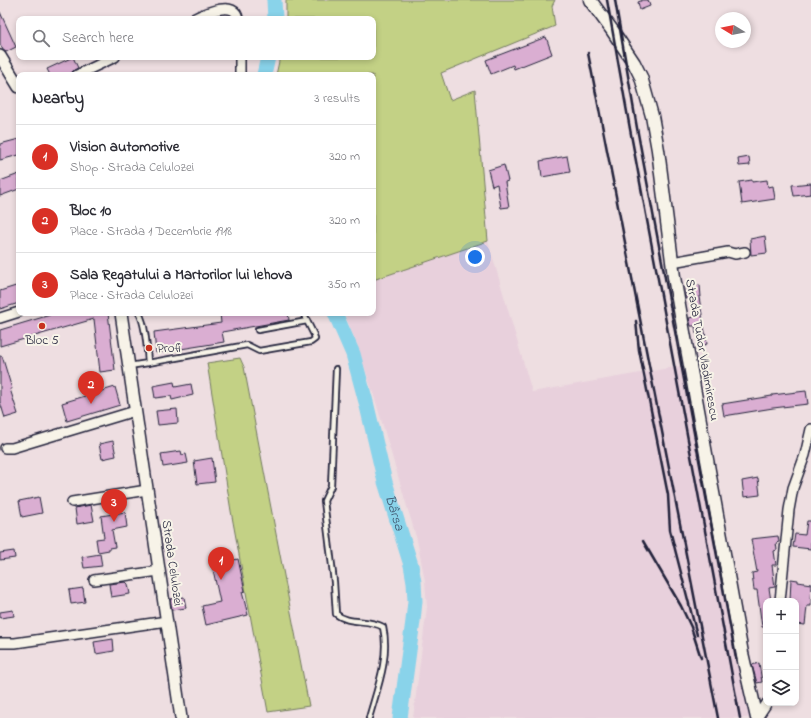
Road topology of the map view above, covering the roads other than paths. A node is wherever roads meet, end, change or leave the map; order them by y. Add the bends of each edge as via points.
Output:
1 (590, 0) edge
2 (199, 16) edge
3 (238, 16) edge
4 (0, 56) edge
5 (109, 60) edge
6 (240, 60) edge
7 (84, 72) edge
8 (240, 72) edge
9 (16, 82) edge
10 (745, 252) dead end
11 (672, 262) junction
12 (16, 313) edge
13 (121, 316) edge
14 (141, 316) edge
15 (304, 316) edge
16 (0, 318) edge
17 (307, 322) junction
18 (258, 330) dead end
19 (148, 363) junction
20 (129, 366) junction
21 (336, 369) dead end
22 (135, 412) junction
23 (811, 429) edge
24 (2, 449) edge
25 (147, 490) junction
26 (72, 502) dead end
27 (159, 571) junction
28 (94, 580) dead end
29 (780, 598) edge
30 (167, 620) junction
31 (0, 643) edge
32 (765, 706) edge
33 (181, 718) edge
34 (369, 718) edge
35 (757, 718) edge

1 - 11 main road, Strada Tudor Vladimirescu via 641,77 658,150
2 - 3 street via 229,5 234,8
4 - 9 street
5 - 7 street
6 - 8 street
10 - 11 street via 728,252
11 - 35 main road, Strada Tudor Vladimirescu via 733,607
12 - 16 street
13 - 20 street, Strada Celulozei
14 - 19 lane
15 - 17 lane
17 - 18 lane
17 - 19 lane via 315,339 311,342 259,351 248,345
19 - 20 lane
20 - 22 street, Strada Celulozei
21 - 34 lane via 331,486 324,501 336,614 347,620 376,623 383,627 384,664
22 - 24 street
22 - 25 street, Strada Celulozei
23 - 29 street via 793,488
25 - 26 street
25 - 27 street, Strada Celulozei
27 - 28 street
27 - 30 street, Strada Celulozei
30 - 31 street via 15,643
30 - 33 street, Strada Celulozei
32 - 35 street, Strada Tudor Vladimirescu

